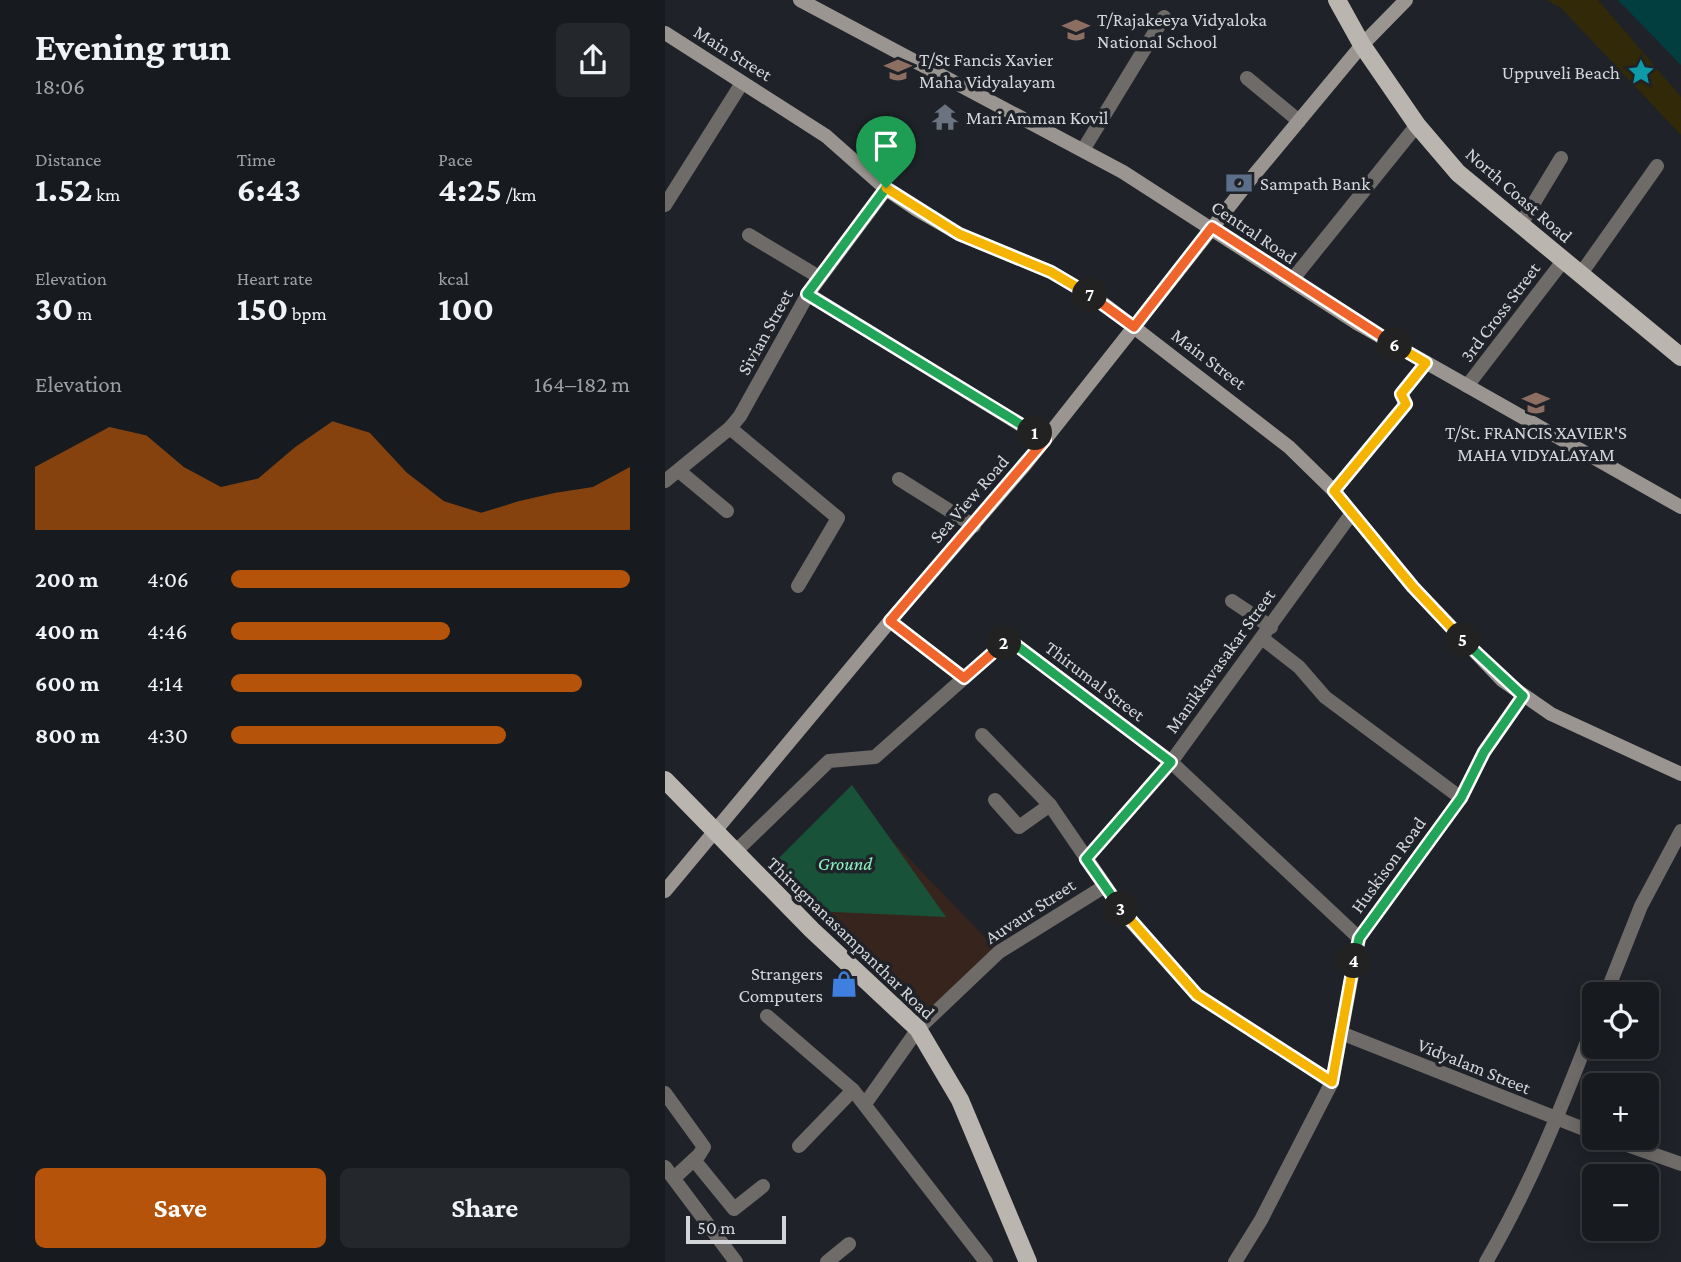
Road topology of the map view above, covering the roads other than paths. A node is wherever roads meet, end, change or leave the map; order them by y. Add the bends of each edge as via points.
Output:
1 (800, 0) edge
2 (1337, 0) edge
3 (1406, 0) edge
4 (1164, 17) dead end
5 (665, 33) edge
6 (1362, 45) junction
7 (1247, 78) dead end
8 (742, 83) junction
9 (1299, 121) junction
10 (1417, 125) junction
11 (1083, 150) junction
12 (1561, 158) dead end
13 (1657, 166) dead end
14 (886, 188) junction
15 (665, 205) edge
16 (1520, 226) junction
17 (1212, 227) junction
18 (749, 234) dead end
19 (1563, 261) junction
20 (1580, 275) junction
21 (819, 277) junction
22 (1292, 280) junction
23 (807, 294) junction
24 (1134, 327) junction
25 (1681, 357) edge
26 (1426, 363) junction
27 (1467, 386) junction
28 (730, 428) junction
29 (1045, 440) junction
30 (679, 471) junction
31 (899, 479) dead end
32 (665, 481) edge
33 (1334, 491) junction
34 (1681, 507) edge
35 (727, 511) dead end
36 (1352, 513) junction
37 (974, 526) junction
38 (798, 586) dead end
39 (1232, 601) dead end
40 (890, 621) junction
41 (1267, 633) junction
42 (964, 678) junction
43 (1523, 696) junction
44 (982, 735) dead end
45 (1171, 762) junction
46 (1681, 774) edge
47 (665, 780) edge
48 (1461, 798) junction
49 (995, 800) dead end
50 (1051, 805) junction
51 (1681, 831) edge
52 (714, 833) junction
53 (734, 853) junction
54 (1086, 859) junction
55 (1105, 886) junction
56 (665, 891) edge
57 (1359, 938) junction
58 (1611, 982) edge
59 (767, 1016) dead end
60 (918, 1029) junction
61 (1341, 1033) junction
62 (1582, 1054) edge
63 (1332, 1082) junction
64 (853, 1090) junction
65 (665, 1093) edge
66 (865, 1104) junction
67 (1556, 1119) junction
68 (1582, 1129) edge
69 (799, 1146) dead end
70 (1642, 1150) edge
71 (694, 1160) junction
72 (1681, 1164) edge
73 (669, 1172) edge
74 (763, 1186) dead end
75 (849, 1244) dead end
76 (736, 1262) edge
77 (827, 1262) edge
78 (986, 1262) edge
79 (1028, 1262) edge
80 (1235, 1262) edge
81 (1486, 1262) edge

1 - 11 main road, Central Road
2 - 6 main road, North Coast Road
3 - 6 main road, Sea View Road
4 - 11 street
5 - 8 main road, Main Street
6 - 9 main road, Sea View Road
6 - 10 main road, North Coast Road
7 - 9 street
8 - 14 main road, Main Street via 826,136
8 - 15 street
9 - 17 main road, Sea View Road
10 - 16 main road, North Coast Road via 1458,173
10 - 22 street
11 - 17 main road, Central Road
12 - 16 street
13 - 20 street
14 - 21 street, Sivian Street
14 - 24 main road, Main Street via 959,234 1074,285
16 - 19 main road, North Coast Road
17 - 22 main road, Central Road
17 - 24 main road, Sea View Road
18 - 21 street
19 - 20 main road, North Coast Road
19 - 27 street, 3rd Cross Street
20 - 25 main road, North Coast Road
21 - 23 street, Sivian Street
22 - 26 main road, Central Road
23 - 28 street, Sivian Street
23 - 29 street
24 - 29 main road, Sea View Road
24 - 33 main road, Main Street via 1278,438
26 - 27 main road, Central Road
26 - 33 street via 1401,394 1406,404
27 - 34 main road, Central Road
28 - 30 street, Sivian Street
28 - 38 street via 838,518
29 - 37 main road, Sea View Road
30 - 32 street, Sivian Street
30 - 35 street
31 - 37 street
33 - 36 main road, Main Street
36 - 41 street, Manikkavasakar Street
36 - 43 main road, Main Street via 1481,660
37 - 40 main road, Sea View Road
39 - 41 street
40 - 42 street
40 - 52 main road, Sea View Road
41 - 45 street, Manikkavasakar Street
41 - 48 street via 1325,697
42 - 45 street, Thirumal Street via 1008,639
42 - 53 street, Thirumal Street via 875,757 829,761
43 - 46 main road, Main Street via 1602,740
43 - 48 street, Huskison Road via 1484,752
44 - 50 street
45 - 54 street, Manikkavasakar Street
45 - 57 street, Thirumal Street
47 - 52 main road, Thirugnanasampanthar Road
48 - 57 street, Huskison Road
49 - 50 street via 1019,827
50 - 54 street
51 - 58 street via 1641,906
52 - 53 main road, Thirugnanasampanthar Road
52 - 56 main road, Sea View Road
53 - 60 main road, Thirugnanasampanthar Road
54 - 55 street
55 - 60 street, Auvaur Street via 999,952
55 - 63 street via 1197,995
57 - 61 street, Huskison Road
59 - 64 street
60 - 66 street, Auvaur Street
60 - 79 main road, Thirugnanasampanthar Road via 960,1100
61 - 63 street, Huskison Road
61 - 67 street, Vidyalam Street
62 - 67 street
63 - 80 street, Huskison Road
64 - 66 street
64 - 69 street
65 - 71 street via 704,1147
66 - 78 street
67 - 68 street, Vidyalam Street
67 - 81 street
70 - 72 street
71 - 73 street
71 - 74 street via 734,1209
73 - 76 street
75 - 77 street

